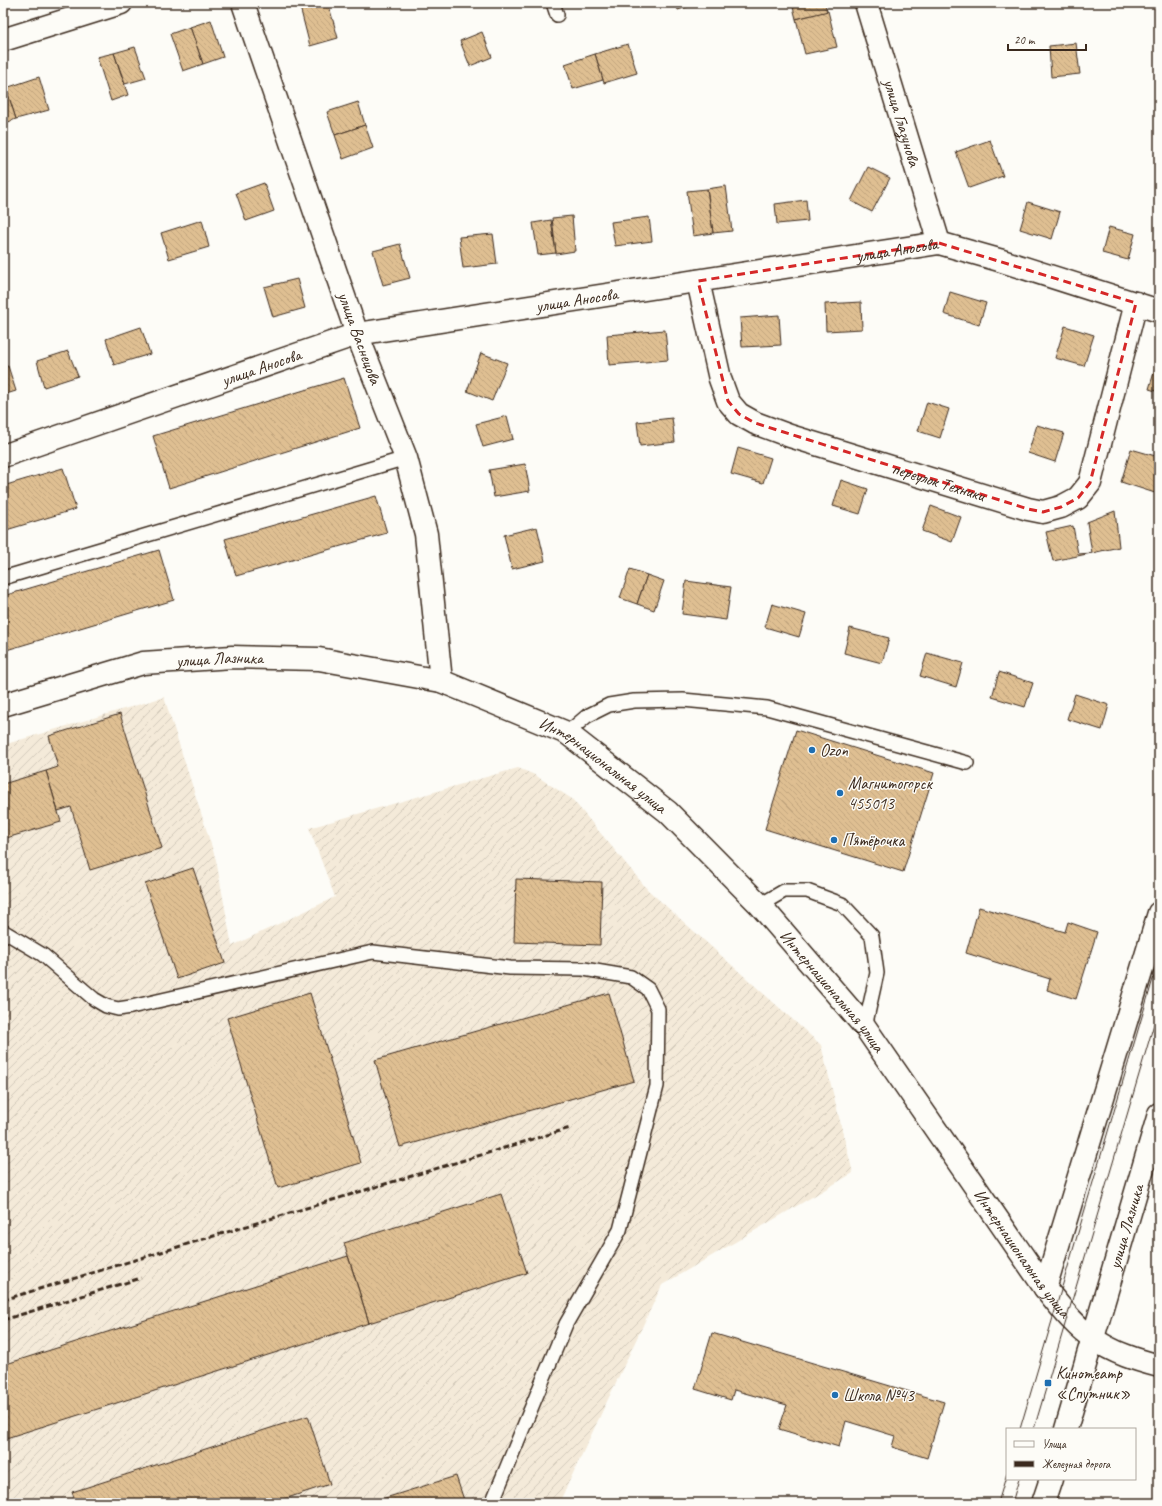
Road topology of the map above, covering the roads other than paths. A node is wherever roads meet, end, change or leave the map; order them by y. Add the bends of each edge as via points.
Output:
1 (121, 3) edge
2 (243, 3) edge
3 (866, 3) edge
4 (3, 40) edge
5 (938, 243) junction
6 (698, 281) junction
7 (1136, 303) junction
8 (1159, 311) edge
9 (357, 334) junction
10 (3, 456) edge
11 (406, 458) junction
12 (3, 578) edge
13 (441, 681) junction
14 (3, 705) edge
15 (567, 733) junction
16 (967, 763) dead end
17 (760, 905) junction
18 (1159, 913) edge
19 (3, 931) edge
20 (865, 1027) junction
21 (1159, 1114) edge
22 (1045, 1288) junction
23 (1094, 1339) junction
24 (1159, 1366) edge
25 (1066, 1428) edge
26 (1051, 1480) edge
27 (492, 1503) edge
28 (1044, 1503) edge

1 - 4 street
2 - 9 street, улица Васнецова
3 - 5 street, улица Глазунова
5 - 6 street, улица Аносова
5 - 7 street, улица Аносова
6 - 7 street, переулок Техники via 720,379 728,401 740,414 755,423 790,436 1043,512 1061,507 1078,498 1090,483
6 - 9 street, улица Аносова
7 - 8 street, улица Аносова
9 - 10 street, улица Аносова
9 - 11 street, улица Васнецова
11 - 12 lane
11 - 13 street, улица Васнецова via 426,534
13 - 14 street, улица Лазника via 319,659 232,657 143,663
13 - 15 street, Интернациональная улица
15 - 16 lane via 588,716 609,705 634,701 683,700 767,708
15 - 17 street, Интернациональная улица via 668,812
17 - 20 street, Интернациональная улица
17 - 20 lane via 784,891 807,890 842,904 872,936 877,973
18 - 22 street
19 - 27 lane via 43,956 94,999 118,1009 373,952 510,968 584,969 631,977 648,989 658,1008 657,1086 620,1230 566,1324
20 - 22 street, Интернациональная улица
21 - 23 street, улица Лазника
22 - 23 street, Интернациональная улица via 1072,1320
23 - 24 street, Интернациональная улица via 1133,1358
23 - 25 street, улица Лазника
26 - 28 street

